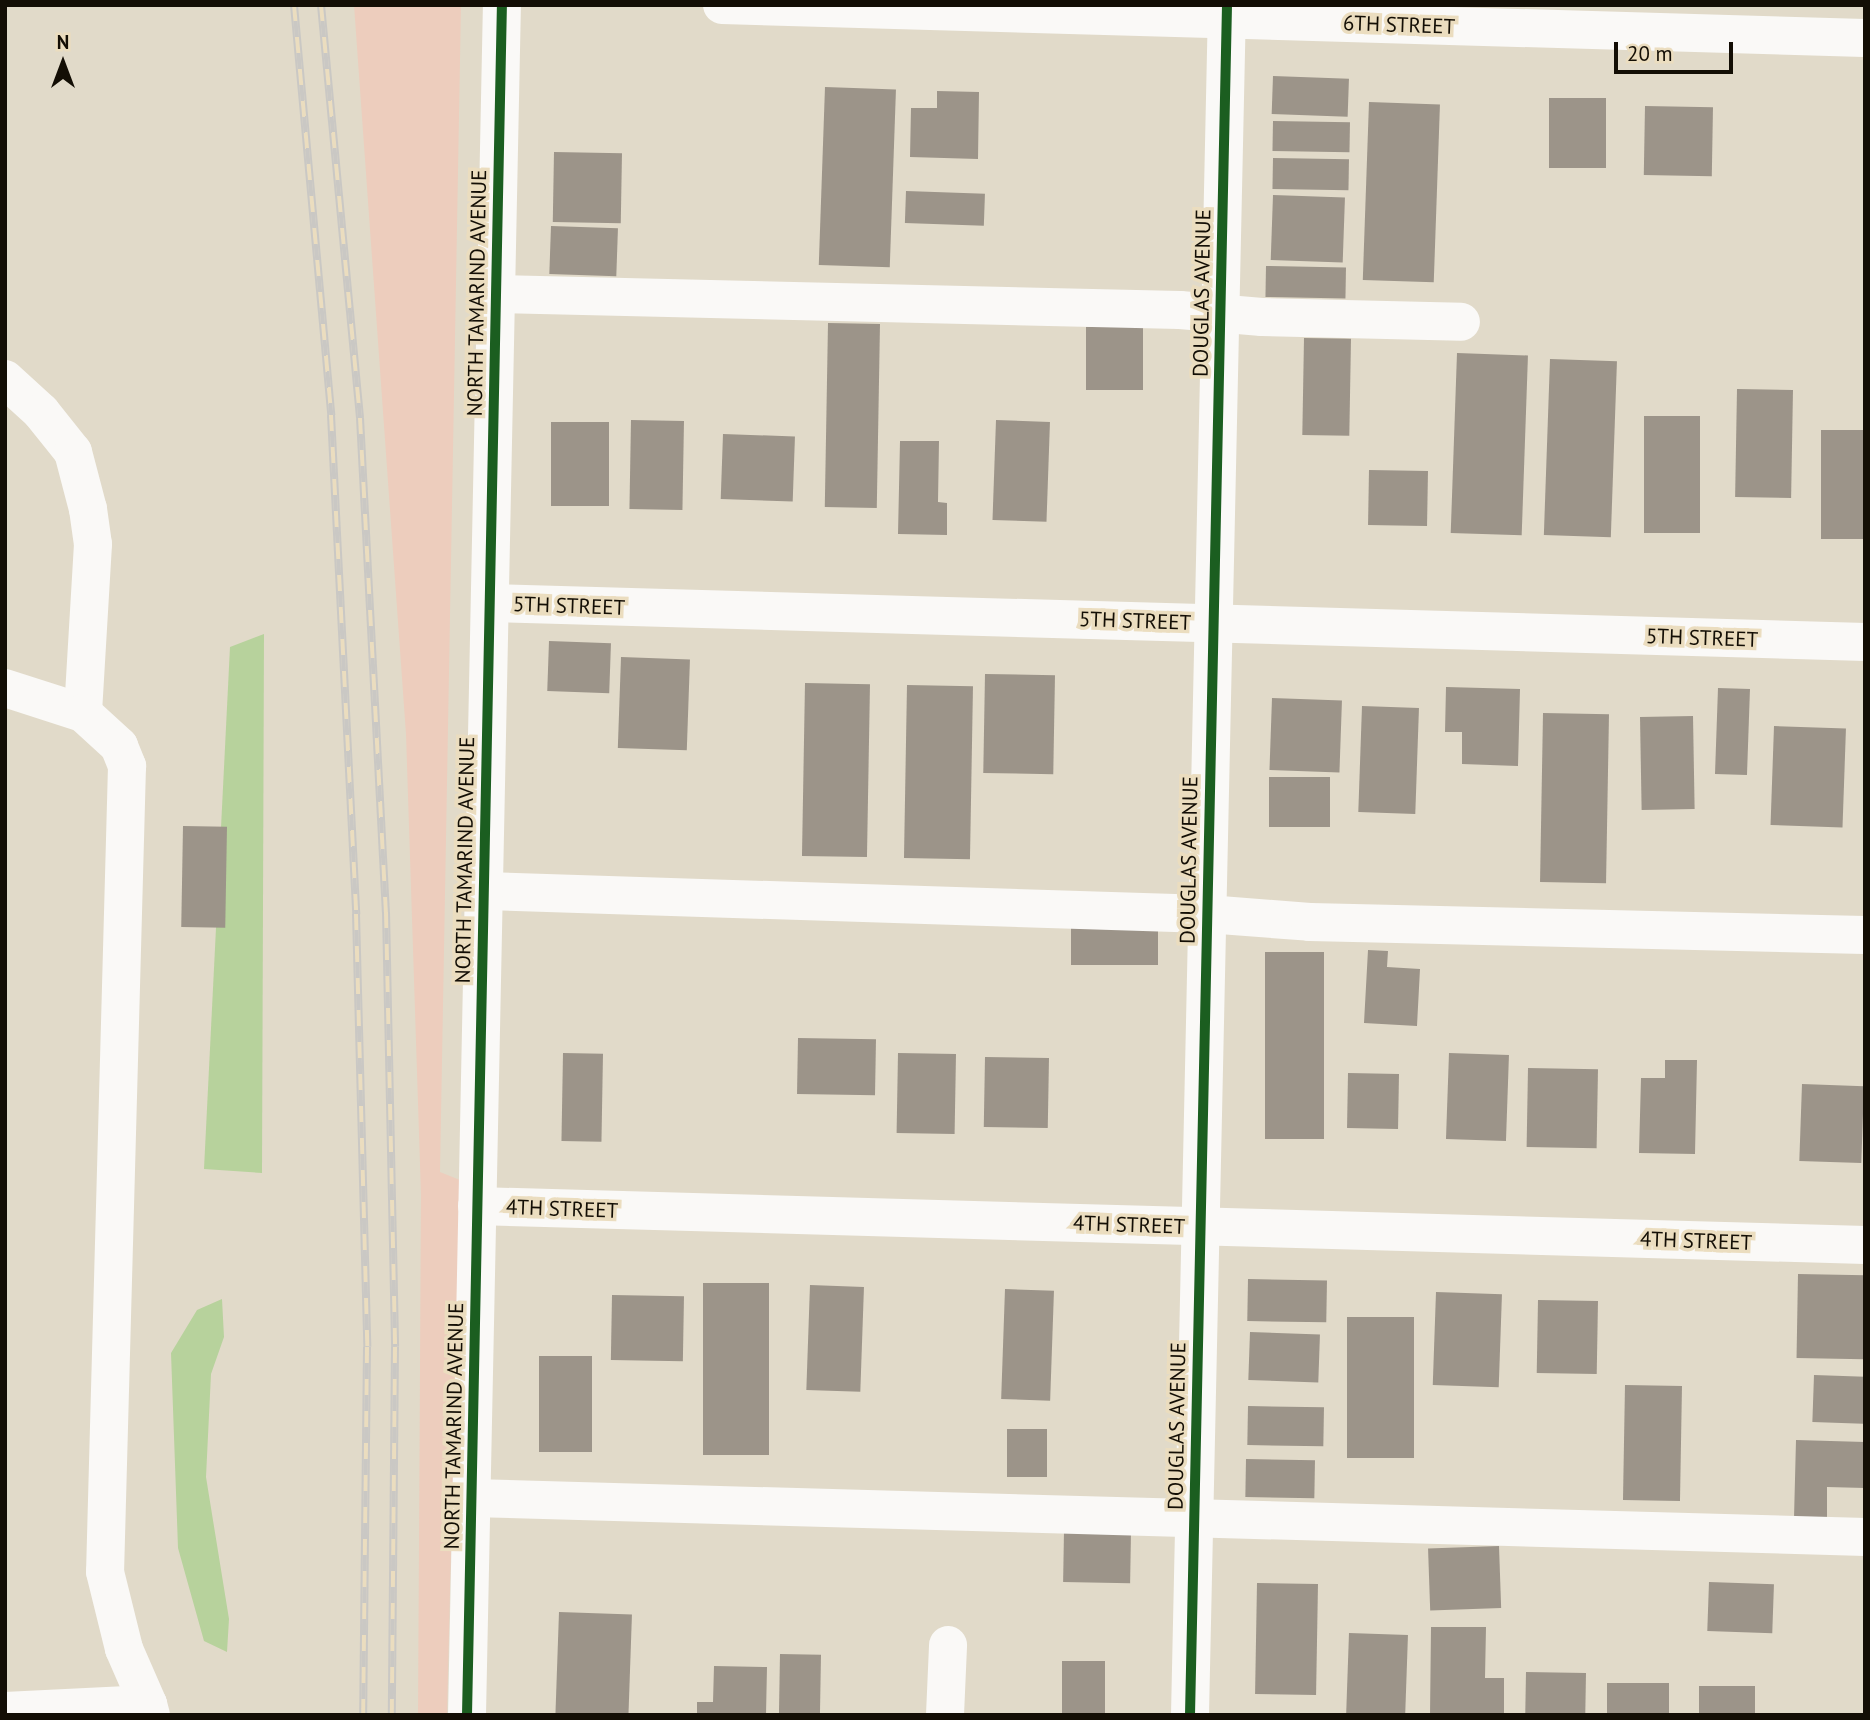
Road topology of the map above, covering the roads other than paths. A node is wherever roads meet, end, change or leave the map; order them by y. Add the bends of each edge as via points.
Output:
1 (502, 5) edge
2 (722, 5) edge
3 (760, 6) edge
4 (1227, 13) edge
5 (1865, 38) edge
6 (496, 294) junction
7 (1220, 314) junction
8 (1461, 322) dead end
9 (5, 379) edge
10 (490, 604) junction
11 (1214, 623) junction
12 (1865, 642) edge
13 (5, 688) edge
14 (83, 713) junction
15 (484, 891) junction
16 (1207, 914) junction
17 (1865, 935) edge
18 (477, 1206) junction
19 (1201, 1227) junction
20 (1865, 1245) edge
21 (471, 1498) junction
22 (1195, 1519) junction
23 (1865, 1537) edge
24 (948, 1645) dead end
25 (150, 1710) edge
26 (5, 1711) edge
27 (87, 1712) edge
28 (467, 1715) edge
29 (945, 1715) edge
30 (1190, 1715) edge

1 - 6 street, NORTH TAMARIND AVENUE
2 - 3 street, 6TH STREET
3 - 4 street, 6TH STREET
4 - 5 street, 6TH STREET
4 - 7 street, DOUGLAS AVENUE
6 - 7 street
6 - 10 street, NORTH TAMARIND AVENUE
7 - 8 street
7 - 11 street, DOUGLAS AVENUE
9 - 14 street via 41,412 73,452 88,509 93,544
10 - 11 street, 5TH STREET
10 - 15 street, NORTH TAMARIND AVENUE
11 - 12 street, 5TH STREET
11 - 16 street, DOUGLAS AVENUE
13 - 14 street
14 - 25 street via 119,746 127,766 105,1572 124,1649
15 - 16 street
15 - 18 street, NORTH TAMARIND AVENUE
16 - 17 street via 1310,922
16 - 19 street, DOUGLAS AVENUE
18 - 19 street, 4TH STREET
18 - 21 street, NORTH TAMARIND AVENUE
19 - 20 street, 4TH STREET
19 - 22 street, DOUGLAS AVENUE
21 - 22 street
21 - 28 street, NORTH TAMARIND AVENUE
22 - 23 street
22 - 30 street, DOUGLAS AVENUE
24 - 29 street
25 - 27 street
26 - 27 street

